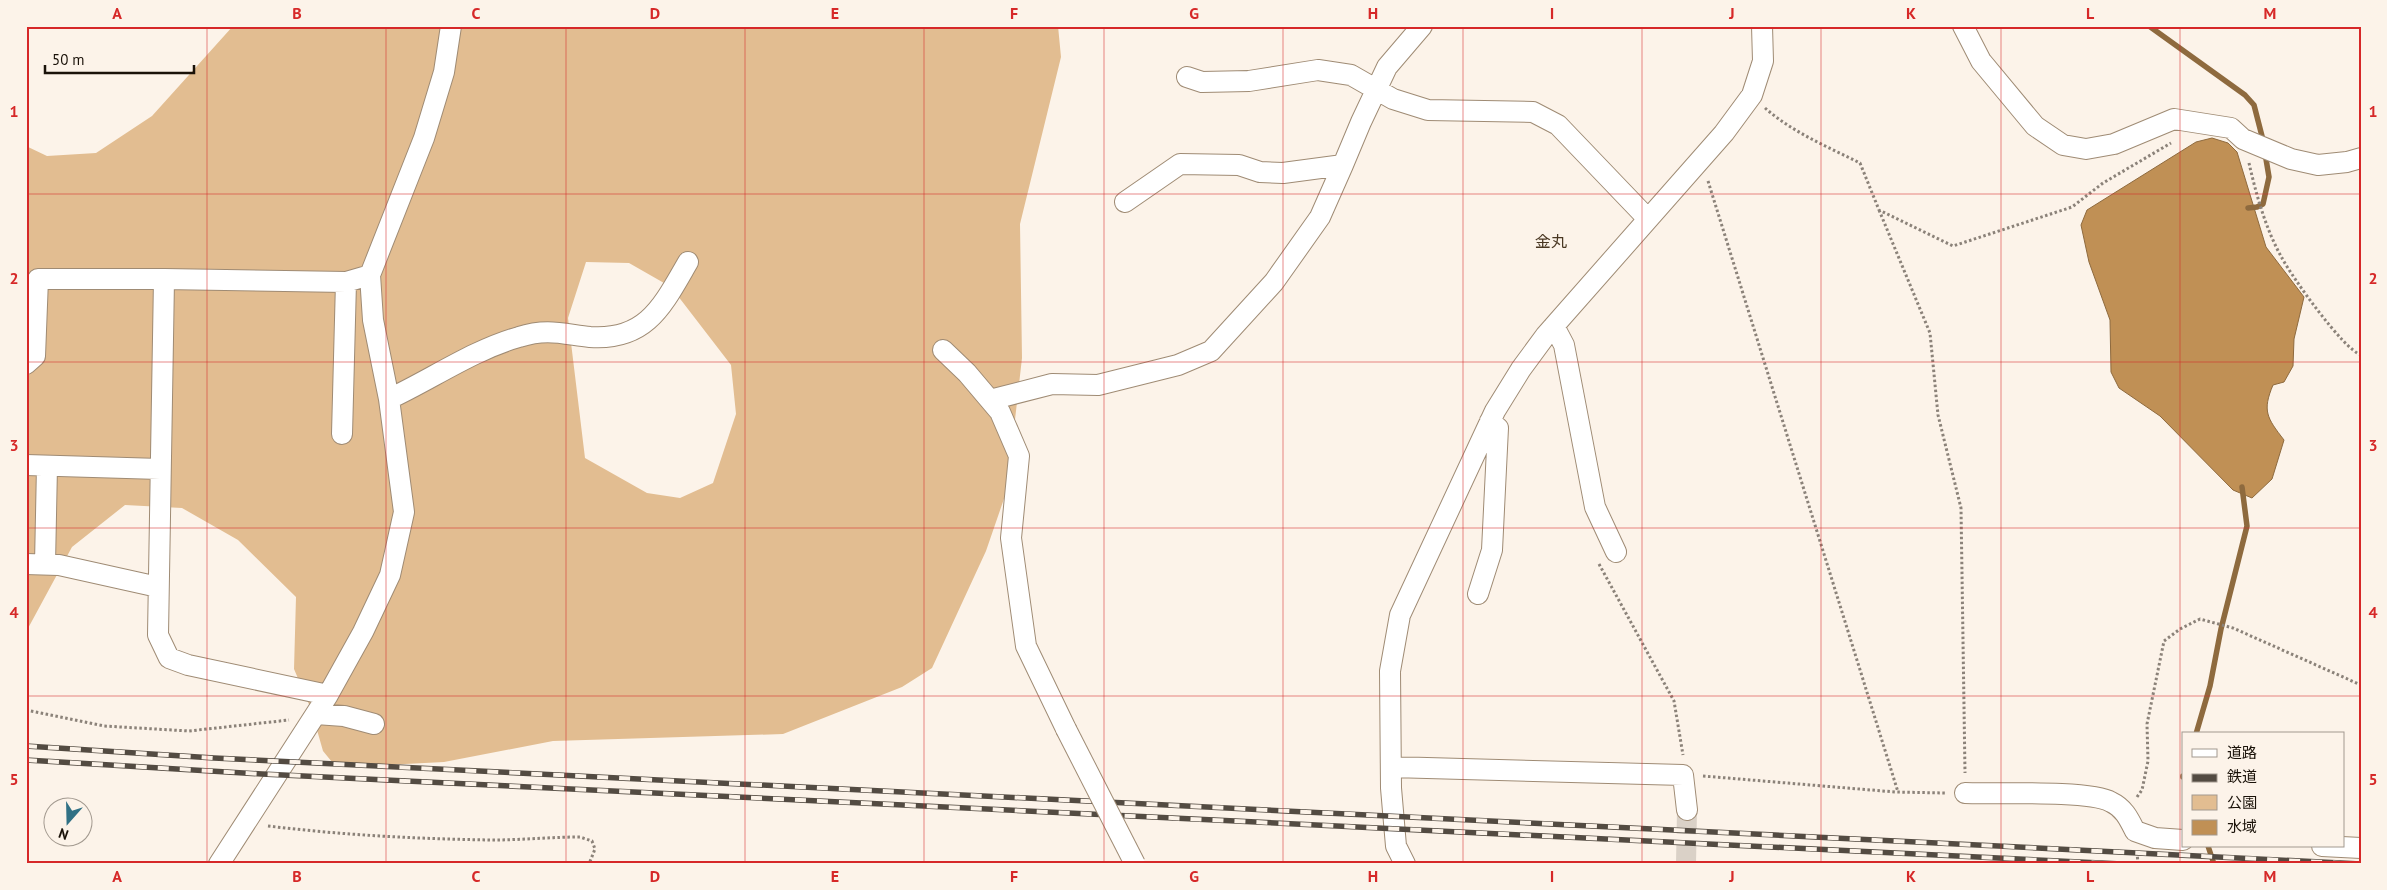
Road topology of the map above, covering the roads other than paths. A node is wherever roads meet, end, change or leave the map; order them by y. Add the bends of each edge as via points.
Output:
1 (451, 26) edge
2 (1411, 26) edge
3 (1415, 26) edge
4 (1422, 26) edge
5 (1762, 26) edge
6 (1964, 26) edge
7 (1187, 77) dead end
8 (1378, 90) junction
9 (2361, 158) edge
10 (1343, 165) junction
11 (1125, 202) dead end
12 (1648, 219) junction
13 (688, 262) dead end
14 (370, 275) junction
15 (164, 280) junction
16 (346, 282) junction
17 (1554, 326) junction
18 (943, 350) dead end
19 (26, 364) edge
20 (389, 399) junction
21 (990, 400) junction
22 (1490, 422) junction
23 (342, 434) dead end
24 (26, 466) edge
25 (47, 466) junction
26 (160, 470) junction
27 (1616, 552) dead end
28 (36, 564) edge
29 (158, 587) junction
30 (1478, 594) dead end
31 (328, 695) junction
32 (316, 714) junction
33 (374, 724) dead end
34 (1391, 766) junction
35 (1965, 793) road end
36 (1687, 810) tunnel mouth
37 (2182, 840) edge
38 (2344, 847) edge
39 (2361, 848) edge
40 (219, 864) edge
41 (1135, 864) edge
42 (1405, 864) edge

1 - 14 street via 444,72 424,138
2 - 3 street
4 - 8 street via 1388,67
5 - 12 street via 1763,62 1752,95
6 - 9 street via 1981,62 2035,126 2064,145 2086,149 2114,144 2174,118 2231,128 2243,138 2291,159 2318,165
7 - 8 street via 1202,82 1249,81 1318,70 1351,75
8 - 10 street
8 - 12 street via 1393,99 1428,110 1533,112 1558,125
10 - 11 street via 1283,173 1260,172 1239,165 1180,164
10 - 21 street via 1320,217 1274,282 1211,351 1178,365 1106,383 1052,384
12 - 17 street
13 - 20 street via 667,298 647,323 619,337 590,337 559,331 532,333 483,350
14 - 16 street
14 - 20 street via 373,320
15 - 16 street
15 - 19 street via 38,279 35,356
15 - 26 street
16 - 23 street
17 - 22 street via 1521,369
17 - 27 street via 1564,345 1595,507
18 - 21 street
20 - 31 street via 404,512 390,575
21 - 41 street, bridge via 1000,412 1019,456 1011,538 1026,646
22 - 30 street via 1498,428 1492,550
22 - 34 street via 1400,615 1390,671
24 - 25 street
25 - 26 street
25 - 28 street
26 - 29 street
28 - 29 street
29 - 31 street via 158,635 169,658 188,665
31 - 32 street
32 - 33 street via 344,716
32 - 40 street
34 - 36 street via 1684,774
34 - 42 street via 1396,846
35 - 37 street via 2083,796 2110,801 2126,813 2135,831 2155,838
38 - 39 street

